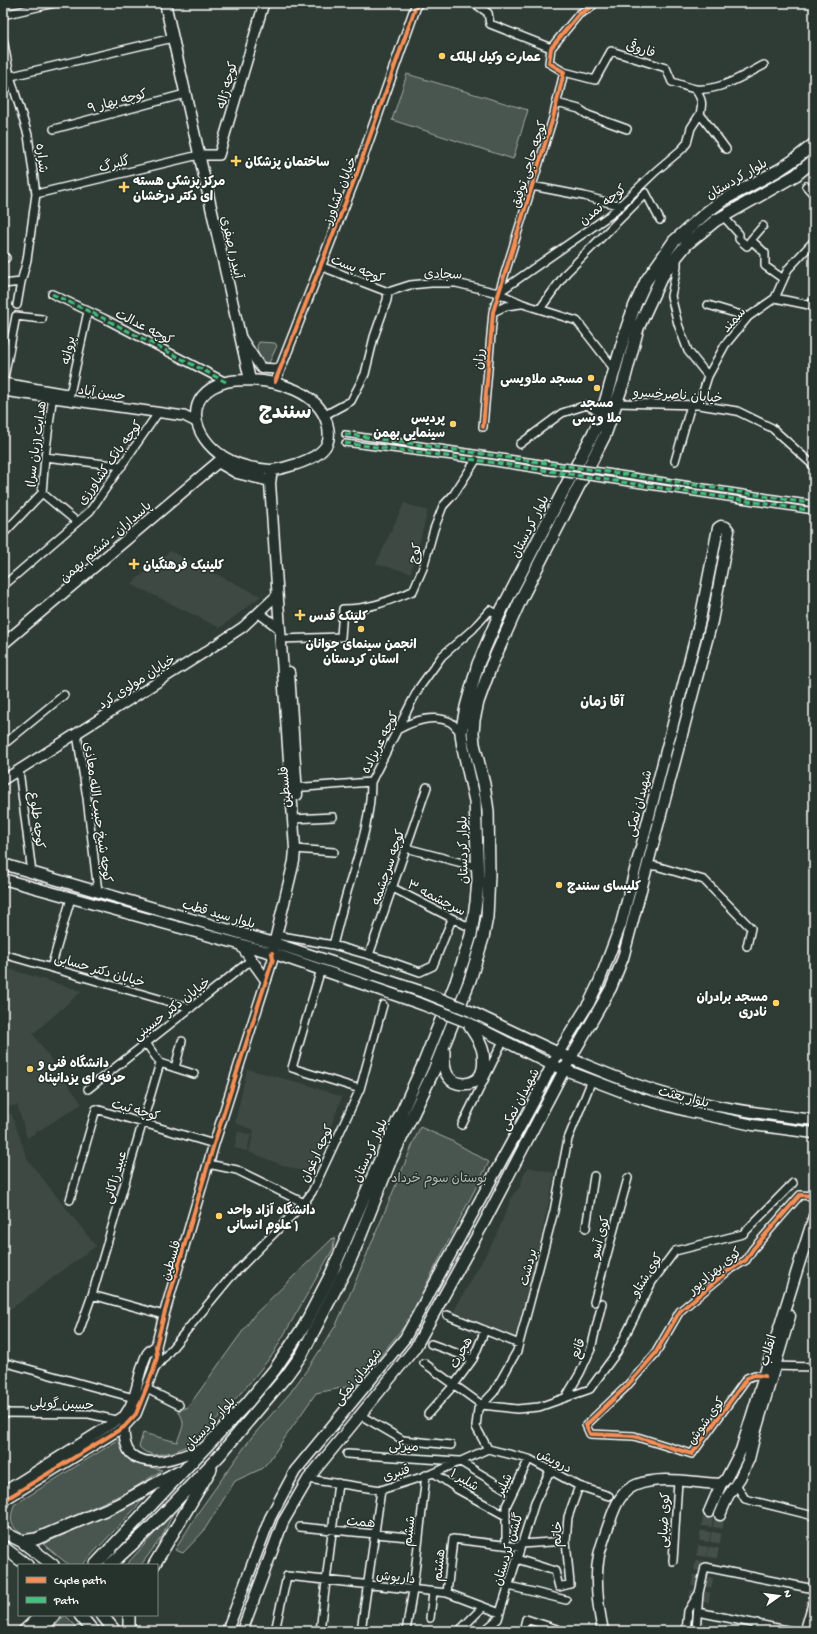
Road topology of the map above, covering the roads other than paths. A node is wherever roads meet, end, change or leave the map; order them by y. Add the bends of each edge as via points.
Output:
1 (55, 3) edge
2 (165, 3) edge
3 (264, 3) edge
4 (417, 3) edge
5 (474, 3) edge
6 (595, 3) edge
7 (3, 15) edge
8 (173, 38) junction
9 (3, 39) edge
10 (551, 48) junction
11 (764, 65) dead end
12 (564, 72) junction
13 (7, 77) edge
14 (695, 89) junction
15 (185, 94) junction
16 (557, 103) junction
17 (700, 114) junction
18 (54, 128) dead end
19 (627, 129) dead end
20 (814, 144) edge
21 (726, 149) dead end
22 (199, 154) junction
23 (814, 160) edge
24 (532, 186) junction
25 (806, 186) dead end
26 (36, 194) junction
27 (814, 195) edge
28 (621, 206) junction
29 (723, 216) junction
30 (660, 220) dead end
31 (763, 226) dead end
32 (814, 241) edge
33 (749, 243) junction
34 (677, 257) junction
35 (320, 266) junction
36 (782, 278) junction
37 (21, 282) junction
38 (3, 284) edge
39 (388, 292) junction
40 (498, 293) junction
41 (52, 294) dead end
42 (775, 298) junction
43 (814, 302) edge
44 (523, 304) junction
45 (17, 305) dead end
46 (708, 305) dead end
47 (88, 310) junction
48 (540, 310) junction
49 (493, 312) junction
50 (748, 317) junction
51 (42, 319) dead end
52 (240, 336) junction
53 (281, 367) junction
54 (615, 370) junction
55 (708, 376) junction
56 (250, 380) junction
57 (226, 382) junction
58 (275, 382) junction
59 (3, 383) edge
60 (3, 391) edge
61 (53, 394) junction
62 (70, 394) junction
63 (618, 403) junction
64 (695, 405) junction
65 (158, 413) junction
66 (602, 414) junction
67 (325, 415) junction
68 (196, 418) junction
69 (484, 427) dead end
70 (346, 434) dead end
71 (345, 443) dead end
72 (520, 444) dead end
73 (45, 458) junction
74 (221, 460) junction
75 (476, 460) junction
76 (675, 462) dead end
77 (122, 466) junction
78 (814, 466) edge
79 (272, 470) junction
80 (270, 481) junction
81 (42, 493) junction
82 (814, 504) edge
83 (814, 511) edge
84 (77, 522) junction
85 (4, 531) edge
86 (3, 586) edge
87 (277, 595) junction
88 (259, 613) junction
89 (499, 615) junction
90 (700, 620) junction
91 (712, 621) junction
92 (279, 628) junction
93 (283, 639) junction
94 (3, 644) edge
95 (64, 695) dead end
96 (398, 729) junction
97 (461, 733) junction
98 (77, 734) junction
99 (3, 745) edge
100 (19, 770) junction
101 (4, 777) edge
102 (371, 782) junction
103 (427, 787) dead end
104 (293, 788) junction
105 (333, 817) dead end
106 (296, 819) junction
107 (406, 848) junction
108 (298, 849) junction
109 (334, 852) dead end
110 (3, 864) edge
111 (636, 864) junction
112 (648, 866) junction
113 (477, 867) junction
114 (32, 873) junction
115 (3, 879) edge
116 (391, 887) junction
117 (98, 892) junction
118 (71, 898) junction
119 (452, 919) junction
120 (471, 928) junction
121 (240, 944) junction
122 (333, 945) junction
123 (747, 946) dead end
124 (277, 949) junction
125 (3, 954) edge
126 (369, 955) junction
127 (251, 960) junction
128 (51, 968) junction
129 (322, 969) junction
130 (266, 980) junction
131 (383, 1005) dead end
132 (446, 1007) junction
133 (191, 1008) junction
134 (459, 1011) junction
135 (467, 1022) junction
136 (182, 1041) dead end
137 (503, 1041) junction
138 (146, 1043) junction
139 (444, 1045) junction
140 (558, 1053) junction
141 (571, 1058) junction
142 (160, 1063) junction
143 (552, 1065) junction
144 (175, 1068) junction
145 (564, 1070) junction
146 (194, 1074) dead end
147 (592, 1080) junction
148 (88, 1089) dead end
149 (360, 1089) junction
150 (814, 1120) edge
151 (142, 1123) junction
152 (462, 1125) dead end
153 (814, 1133) edge
154 (214, 1144) junction
155 (208, 1164) junction
156 (496, 1170) junction
157 (508, 1176) junction
158 (594, 1176) dead end
159 (628, 1178) dead end
160 (794, 1183) dead end
161 (814, 1196) edge
162 (70, 1200) dead end
163 (304, 1203) junction
164 (814, 1216) edge
165 (586, 1228) dead end
166 (814, 1235) edge
167 (92, 1295) junction
168 (594, 1302) dead end
169 (602, 1304) dead end
170 (447, 1315) dead end
171 (164, 1316) junction
172 (485, 1330) junction
173 (79, 1332) dead end
174 (431, 1344) dead end
175 (519, 1344) junction
176 (156, 1346) junction
177 (473, 1359) junction
178 (3, 1362) edge
179 (424, 1362) dead end
180 (772, 1366) junction
181 (814, 1367) edge
182 (153, 1371) junction
183 (765, 1376) junction
184 (454, 1385) junction
185 (147, 1389) junction
186 (566, 1397) junction
187 (134, 1398) junction
188 (179, 1405) dead end
189 (482, 1405) junction
190 (3, 1413) edge
191 (428, 1414) dead end
192 (360, 1415) junction
193 (121, 1423) junction
194 (586, 1425) joint
195 (451, 1445) dead end
196 (207, 1446) junction
197 (488, 1449) junction
198 (347, 1454) dead end
199 (219, 1456) junction
200 (171, 1460) junction
201 (529, 1460) junction
202 (459, 1461) junction
203 (187, 1467) junction
204 (550, 1471) junction
205 (430, 1474) junction
206 (308, 1479) junction
207 (678, 1480) junction
208 (338, 1484) junction
209 (721, 1484) junction
210 (736, 1484) junction
211 (579, 1486) junction
212 (381, 1490) junction
213 (3, 1492) edge
214 (512, 1493) junction
215 (609, 1496) dead end
216 (3, 1501) edge
217 (709, 1512) tunnel mouth
218 (720, 1515) tunnel mouth
219 (506, 1516) junction
220 (814, 1516) edge
221 (300, 1527) dead end
222 (333, 1530) junction
223 (3, 1532) edge
224 (374, 1534) junction
225 (419, 1538) junction
226 (21, 1541) junction
227 (566, 1541) junction
228 (521, 1545) junction
229 (506, 1546) junction
230 (3, 1547) edge
231 (517, 1559) junction
232 (673, 1562) dead end
233 (25, 1564) edge
234 (52, 1564) edge
235 (96, 1564) edge
236 (111, 1564) edge
237 (155, 1564) edge
238 (326, 1580) junction
239 (368, 1585) junction
240 (509, 1586) junction
241 (559, 1587) junction
242 (814, 1589) edge
243 (413, 1590) junction
244 (433, 1592) junction
245 (699, 1593) junction
246 (446, 1594) junction
247 (814, 1597) edge
248 (554, 1598) junction
249 (566, 1600) dead end
250 (484, 1607) junction
251 (698, 1612) junction
252 (500, 1613) junction
253 (40, 1616) edge
254 (54, 1616) edge
255 (80, 1616) edge
256 (81, 1616) edge
257 (103, 1616) edge
258 (129, 1616) edge
259 (430, 1618) dead end
260 (757, 1624) junction
261 (40, 1630) edge
262 (24, 1631) edge
263 (87, 1631) edge
264 (93, 1631) edge
265 (115, 1631) edge
266 (128, 1631) edge
267 (227, 1631) edge
268 (242, 1631) edge
269 (275, 1631) edge
270 (320, 1631) edge
271 (361, 1631) edge
272 (406, 1631) edge
273 (459, 1631) edge
274 (484, 1631) edge
275 (523, 1631) edge
276 (564, 1631) edge
277 (602, 1631) edge
278 (686, 1631) edge
279 (696, 1631) edge
280 (754, 1631) edge
281 (792, 1631) edge
282 (804, 1631) edge

1 - 7 street
2 - 8 main road, آبیدر / صفری
3 - 22 street, کوچه ژاله via 219,155
4 - 35 street, خیابان کشاورز via 357,173
5 - 10 street via 488,14 490,24
6 - 10 street via 579,14
8 - 13 street
8 - 15 main road, آبیدر / صفری
9 - 13 street, شراره
10 - 12 street via 549,63
11 - 14 street via 729,83
12 - 14 street, فاروقی via 595,80 611,51 666,68 672,82
12 - 16 street, کوچه حاجی توفیق
13 - 26 street, شراره via 28,135
14 - 17 street via 703,105
15 - 18 street, کوچه بهار ۹
15 - 22 main road, آبیدر / صفری
16 - 19 street via 579,109 588,115
16 - 24 street, کوچه حاجی توفیق
17 - 21 street
17 - 28 street, کوچه تمدن via 682,149
20 - 54 main road, بلوار کردستان via 779,170 718,204 674,241 646,281 635,305
22 - 26 street, گلبرگ
22 - 52 main road, آبیدر / صفری
23 - 29 main road, بلوار کردستان via 796,175
24 - 28 street
24 - 40 street, کوچه حاجی توفیق
25 - 27 street
26 - 37 street, شراره via 27,260
28 - 40 street, کوچه تمدن
29 - 33 street via 739,234 739,239
29 - 34 main road, بلوار کردستان via 688,244
30 - 48 street, کوچه تمدن via 646,193 566,273
31 - 33 street
32 - 36 street
33 - 36 street via 765,253 765,266
34 - 55 street via 671,296 678,324 688,351
34 - 63 main road, بلوار کردستان via 660,280 638,328
35 - 39 street, کوچه پست
35 - 53 street, خیابان کشاورز
36 - 42 street
37 - 38 street
37 - 45 street, شراره
39 - 40 street, سجادی via 410,285 456,283
39 - 67 street via 365,374 351,401
40 - 44 street, سجادی
40 - 49 street, رزان
41 - 47 street, کوچه عدالت
42 - 43 street via 809,305
42 - 50 street, سمند
44 - 48 street, سجادی
44 - 49 street via 506,306
46 - 50 street
47 - 57 street, کوچه عدالت
47 - 62 street, پروانه
48 - 54 street, سجادی via 577,321
49 - 69 street, رزان
50 - 55 street, سمند via 725,345
51 - 59 street via 16,316
52 - 53 street via 261,368
52 - 56 main road, آبیدر / صفری
53 - 58 street, خیابان کشاورز
54 - 66 main road, بلوار کردستان
55 - 64 street, سمند
56 - 57 main road
56 - 58 main road
57 - 68 main road via 207,392 196,406
58 - 67 main road via 300,393 319,407
59 - 61 street, حسن آباد
60 - 61 street, حسن آباد
61 - 62 street, حسن آباد
61 - 65 street, حسن آباد
61 - 73 street, هدایت (زبان سرا)
62 - 68 street, حسن آباد
63 - 64 street, خیابان ناصرخسرو
63 - 134 main road, بلوار کردستان via 605,435 503,638 478,702 473,733 488,811 489,900 483,938
64 - 76 street, سمند
64 - 78 street, خیابان ناصرخسرو via 737,411 772,428
65 - 68 street, حسن آباد
65 - 77 street, کوچه بانک کشاورزی
66 - 72 street via 586,405 562,413
66 - 89 main road, بلوار کردستان
67 - 79 main road via 329,432 324,449 308,460
68 - 74 main road via 204,440
70 - 82 street, bridge
71 - 75 street
73 - 77 street
73 - 81 street, هدایت (زبان سرا)
74 - 79 main road
74 - 80 main road via 237,473
74 - 94 main road, پاسداران - ششم بهمن
75 - 83 street, bridge
75 - 93 street, کوچ via 443,506 413,591 377,606 343,609 341,637
77 - 84 street, کوچه بانک کشاورزی via 90,511
79 - 80 main road, فلسطین
80 - 87 main road, فلسطین
81 - 84 street
81 - 85 street, هدایت (زبان سرا)
84 - 86 street, کوچه بانک کشاورزی
87 - 88 street, خیابان مولوی کرد
87 - 92 main road, فلسطین
88 - 92 street
88 - 98 street, خیابان مولوی کرد via 209,650
89 - 96 street, کوچه عربزاده via 490,610 442,656 419,688
89 - 97 main road, بلوار کردستان via 478,664 465,707
90 - 91 main road
90 - 91 main road, شهیدان نمکی via 718,528 723,526 729,531
90 - 111 main road, شهیدان نمکی
91 - 112 main road, شهیدان نمکی
92 - 93 main road, فلسطین
93 - 104 main road, فلسطین
95 - 99 street
96 - 97 street via 412,722 435,719 450,722
96 - 102 street, کوچه عربزاده
97 - 113 main road, بلوار کردستان via 462,748 475,801
98 - 100 street, خیابان مولوی کرد
98 - 117 street, کوچه شیخ حبیب الله معاذی
100 - 101 street, خیابان مولوی کرد
100 - 114 street, کوچه طلوع
102 - 104 street
102 - 122 street, کوچه عربزاده via 371,796 360,854
103 - 107 street, کوچه سرچشمه
104 - 106 main road, فلسطین
105 - 106 street
106 - 108 main road, فلسطین
107 - 113 street
107 - 116 street, کوچه سرچشمه
108 - 109 street
108 - 124 main road, فلسطین
110 - 114 main road, بلوار سید قطب
111 - 112 main road
111 - 140 main road, شهیدان نمکی via 621,924 599,982
112 - 123 street via 704,880 751,928
112 - 141 main road, شهیدان نمکی via 623,958 611,988
113 - 120 main road, بلوار کردستان via 476,902
114 - 117 main road, بلوار سید قطب
115 - 118 main road, بلوار سید قطب
116 - 119 street, سرچشمه ۳
116 - 126 street, کوچه سرچشمه
117 - 124 main road, بلوار سید قطب
118 - 121 main road, بلوار سید قطب
118 - 128 street
119 - 120 street, سرچشمه ۳
119 - 126 street via 433,966 420,972
120 - 132 main road, بلوار کردستان via 464,958
121 - 124 main road, بلوار سید قطب
121 - 127 main road
122 - 124 street
122 - 126 street
124 - 129 main road, بلوار سید قطب
124 - 130 street, فلسطین
124 - 134 main road, بلوار سید قطب, bridge via 426,993
125 - 128 street, خیابان دکتر حسابی
127 - 130 main road
127 - 133 street, خیابان دکتر حسینی
128 - 133 street, خیابان دکتر حسابی
129 - 135 main road, بلوار سید قطب, bridge
129 - 149 street via 292,1068
130 - 154 street, فلسطین
131 - 149 street, کوچه ارغوان
132 - 134 main road
132 - 196 main road, بلوار کردستان via 337,1262 304,1326 275,1369
133 - 138 street, خیابان دکتر حسینی
134 - 139 main road, بلوار کردستان
134 - 140 main road
135 - 137 main road
135 - 139 main road via 479,1039 483,1052 483,1070 479,1077 472,1083 463,1085 448,1077 444,1066
136 - 144 street
137 - 143 main road
137 - 152 street
138 - 142 street
138 - 148 street, خیابان دکتر حسینی
139 - 199 main road, بلوار کردستان via 390,1162 355,1248 302,1354
140 - 141 main road, بلوار بعثت
140 - 143 main road, شهیدان نمکی
141 - 145 main road, شهیدان نمکی
141 - 150 main road, بلوار بعثت via 622,1079 676,1096 761,1114
142 - 144 street
142 - 151 street, عبید زاکانی
143 - 145 main road, بلوار بعثت
143 - 156 main road, شهیدان نمکی
144 - 146 street
145 - 147 main road, بلوار بعثت
145 - 157 main road, شهیدان نمکی
147 - 153 main road, بلوار بعثت via 639,1098 687,1111 753,1125
147 - 175 street, بردشت via 568,1139 554,1211
149 - 163 street, کوچه ارغوان via 312,1192
151 - 154 street, کوچه ثبت
151 - 162 street, کوچه ثبت via 96,1109
151 - 167 street, عبید زاکانی
154 - 155 street, فلسطین
155 - 163 street via 237,1170
155 - 171 street, فلسطین
156 - 157 main road
156 - 267 main road, شهیدان نمکی via 405,1338 296,1471 270,1518
157 - 192 main road, شهیدان نمکی via 415,1348
158 - 165 street
159 - 168 street, کوی آسو
160 - 186 street, کوی شتاو via 743,1234 675,1251 652,1282 617,1352 590,1389
161 - 194 street, کوی بهزادپور via 800,1196 746,1260 728,1271 680,1311 655,1354 626,1388
163 - 182 street, کوچه ارغوان via 229,1279
164 - 180 main road, انقلاب
166 - 180 main road, انقلاب
167 - 171 street
167 - 173 street, عبید زاکانی
169 - 186 street, قانع via 591,1349
170 - 172 street, هجرت
171 - 176 street, فلسطین
172 - 175 street, هجرت
172 - 177 street, هجرت
174 - 177 street
175 - 189 street, بردشت via 494,1392
176 - 182 street, فلسطین via 157,1357
176 - 187 street, فلسطین via 147,1353
177 - 184 street, هجرت
178 - 187 street
179 - 184 street
180 - 181 street
180 - 183 main road, انقلاب
180 - 210 main road, انقلاب via 749,1459
182 - 185 street, فلسطین
183 - 194 street, کوی شوش via 755,1375 747,1378 692,1454 634,1436 590,1434
183 - 209 main road, انقلاب via 741,1450
184 - 189 street
184 - 191 street, هجرت
185 - 188 street
185 - 193 street, فلسطین via 136,1414
186 - 189 street, کوی شتاو via 539,1407 517,1410
187 - 193 street, فلسطین
189 - 197 street, بردشت via 478,1409 476,1426
190 - 193 street, حسین گویلی via 89,1414
192 - 195 street via 403,1440
192 - 206 main road, شهیدان نمکی
193 - 200 street via 130,1453 154,1461
193 - 213 street, فلسطین
193 - 216 street, فلسطین
196 - 200 street
196 - 203 main road, بلوار کردستان
197 - 201 street, درویش
197 - 202 street, قنبری
198 - 202 street, میرکی
199 - 236 main road, بلوار کردستان via 149,1529
199 - 237 main road
200 - 203 street
201 - 204 street, درویش
201 - 214 street, شلیر
202 - 205 street, قنبری
202 - 214 street
203 - 226 main road via 119,1504 36,1539
203 - 235 main road, بلوار کردستان
204 - 211 street, درویش
204 - 228 street, گلشن کردستان via 535,1502
205 - 212 street, قنبری
205 - 219 street, شلیر ۱
205 - 225 street, ششم
206 - 208 street, قنبری
206 - 268 main road, شهیدان نمکی via 284,1522
207 - 209 main road
207 - 232 street, کوی ضیایی
207 - 277 main road via 637,1485 623,1494 614,1509 599,1557 597,1586
208 - 212 street, قنبری
208 - 222 street
209 - 217 main road, انقلاب
210 - 218 main road, انقلاب
210 - 220 street via 745,1499
211 - 215 street, درویش
211 - 227 street, خاتم via 568,1517
212 - 224 street
214 - 219 street, شلیر via 506,1506
219 - 229 street, شلیر
221 - 222 street, همت
222 - 224 street, همت
222 - 238 street
223 - 226 main road
224 - 225 street, همت
224 - 239 street
225 - 243 street, ششم
226 - 234 main road
227 - 228 street
227 - 241 street, خاتم via 570,1584
228 - 229 street
228 - 231 street, گلشن کردستان
229 - 246 street, هشتم via 453,1539
230 - 233 main road
231 - 240 street, گلشن کردستان
231 - 241 street via 555,1571
238 - 239 street, داریوش
238 - 269 street, داریوش via 287,1576
238 - 270 street
239 - 243 street, داریوش
239 - 271 street
240 - 248 street
240 - 252 street, گلشن کردستان
241 - 248 street
242 - 245 street via 705,1567
243 - 244 street, داریوش
243 - 272 street, ششم
244 - 246 street, داریوش
244 - 259 street
245 - 251 street
245 - 278 street via 688,1610
246 - 250 street, داریوش
247 - 282 street
248 - 249 street
250 - 252 street, داریوش
250 - 273 street
251 - 260 street
251 - 279 street
252 - 274 street, گلشن کردستان
253 - 262 main road
254 - 261 main road
255 - 263 main road
256 - 264 main road
257 - 265 main road
258 - 266 main road
260 - 280 street
260 - 281 street
275 - 276 street via 526,1619

